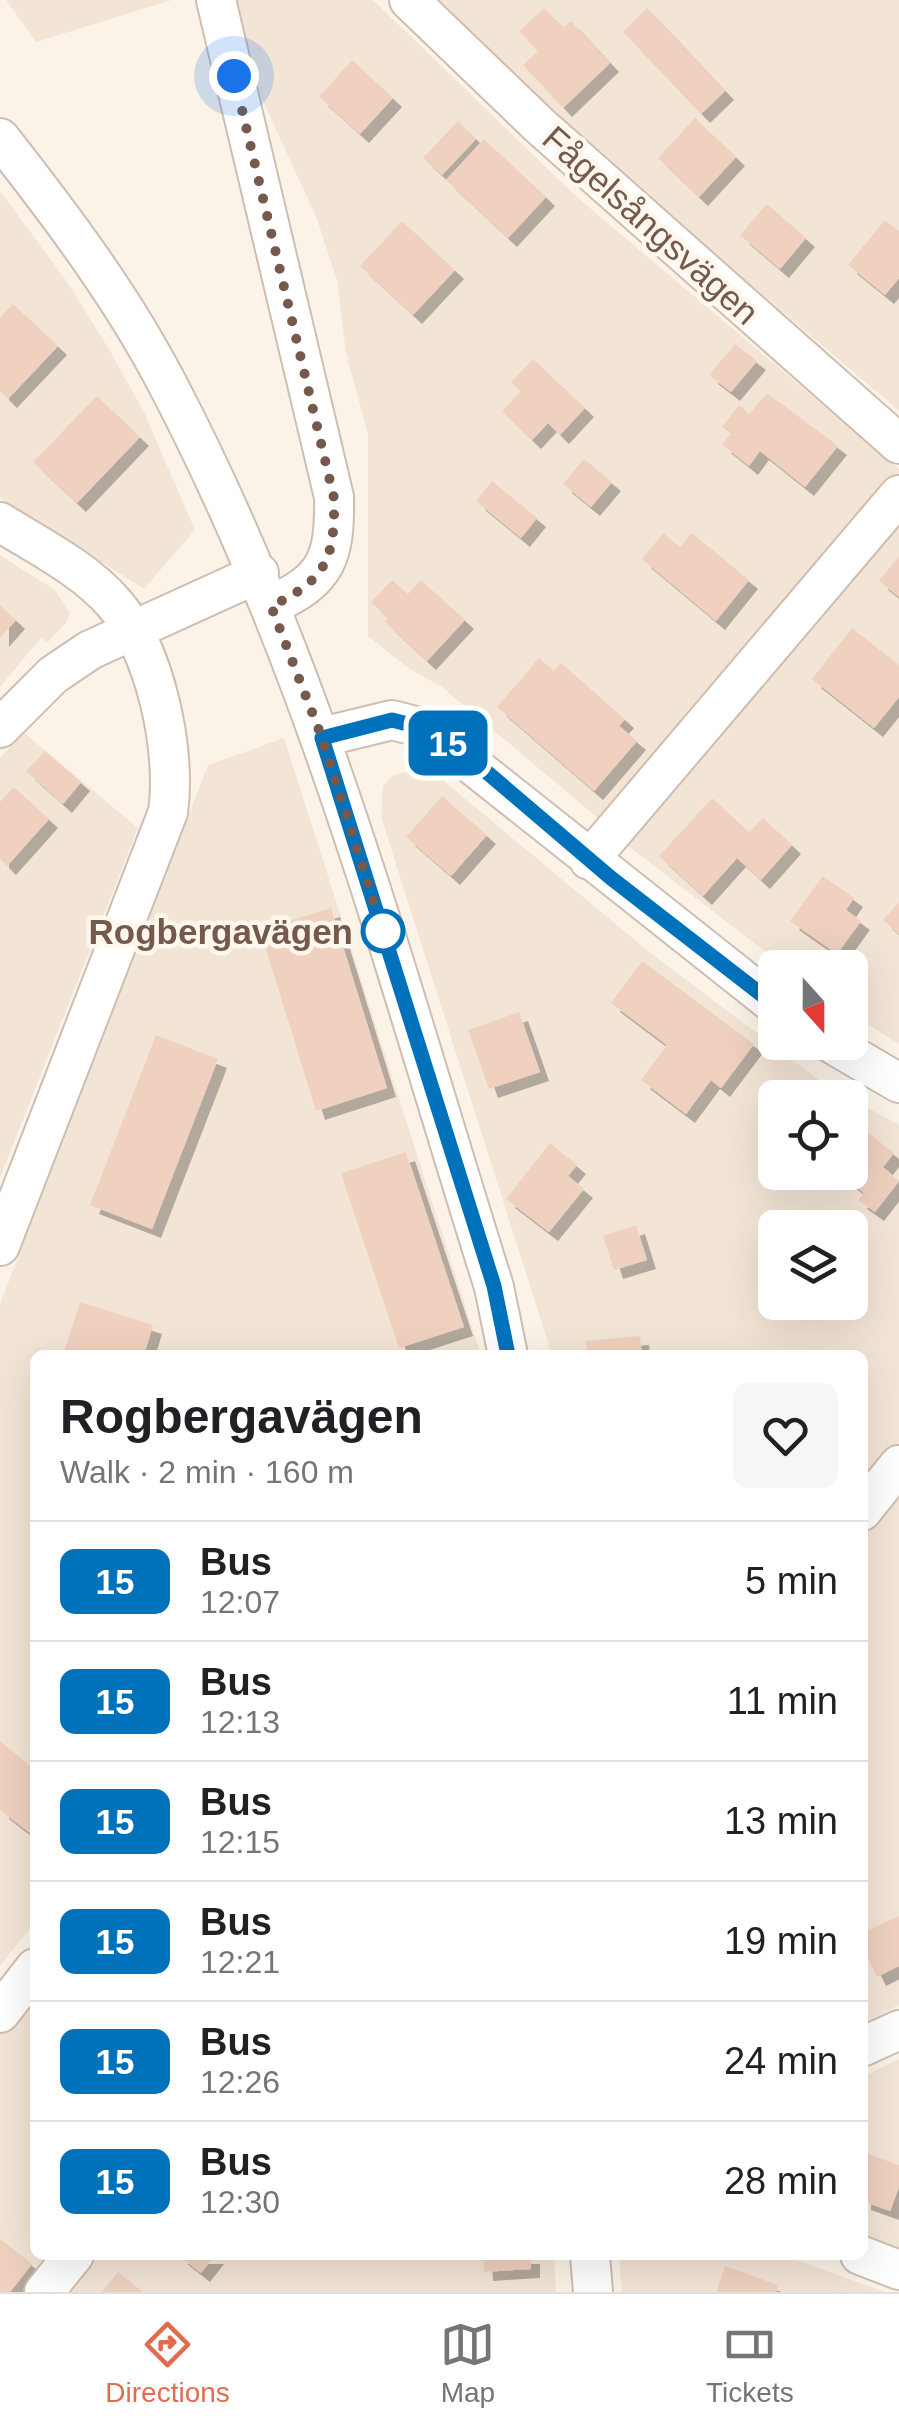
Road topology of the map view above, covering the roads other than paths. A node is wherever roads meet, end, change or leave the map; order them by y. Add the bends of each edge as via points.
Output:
1 (216, 0) edge
2 (408, 0) edge
3 (0, 138) edge
4 (899, 444) edge
5 (899, 495) edge
6 (0, 522) edge
7 (265, 589) junction
8 (132, 630) junction
9 (0, 728) edge
10 (322, 738) junction
11 (589, 860) junction
12 (758, 992) edge
13 (860, 1060) edge
14 (899, 1083) edge
15 (0, 1246) edge
16 (507, 1350) edge
17 (899, 1466) edge
18 (868, 1504) edge
19 (30, 1974) edge
20 (0, 2013) edge
21 (899, 2030) edge
22 (868, 2044) edge
23 (868, 2258) edge
24 (70, 2260) edge
25 (590, 2260) edge
26 (899, 2270) edge
27 (44, 2292) edge
28 (593, 2292) edge

1 - 7 street via 334,498 335,536 326,564 306,589
2 - 4 street, Fågelsångsvägen
3 - 7 street via 47,197 170,387
5 - 11 street
6 - 8 street via 81,574
7 - 8 street
7 - 10 street
8 - 9 street via 53,674
8 - 15 street via 168,740 168,812
10 - 11 street via 392,720 427,729
10 - 16 street via 494,1286
11 - 12 street
13 - 14 street
17 - 18 street
19 - 20 street
21 - 22 street
23 - 26 street
24 - 27 street
25 - 28 street

